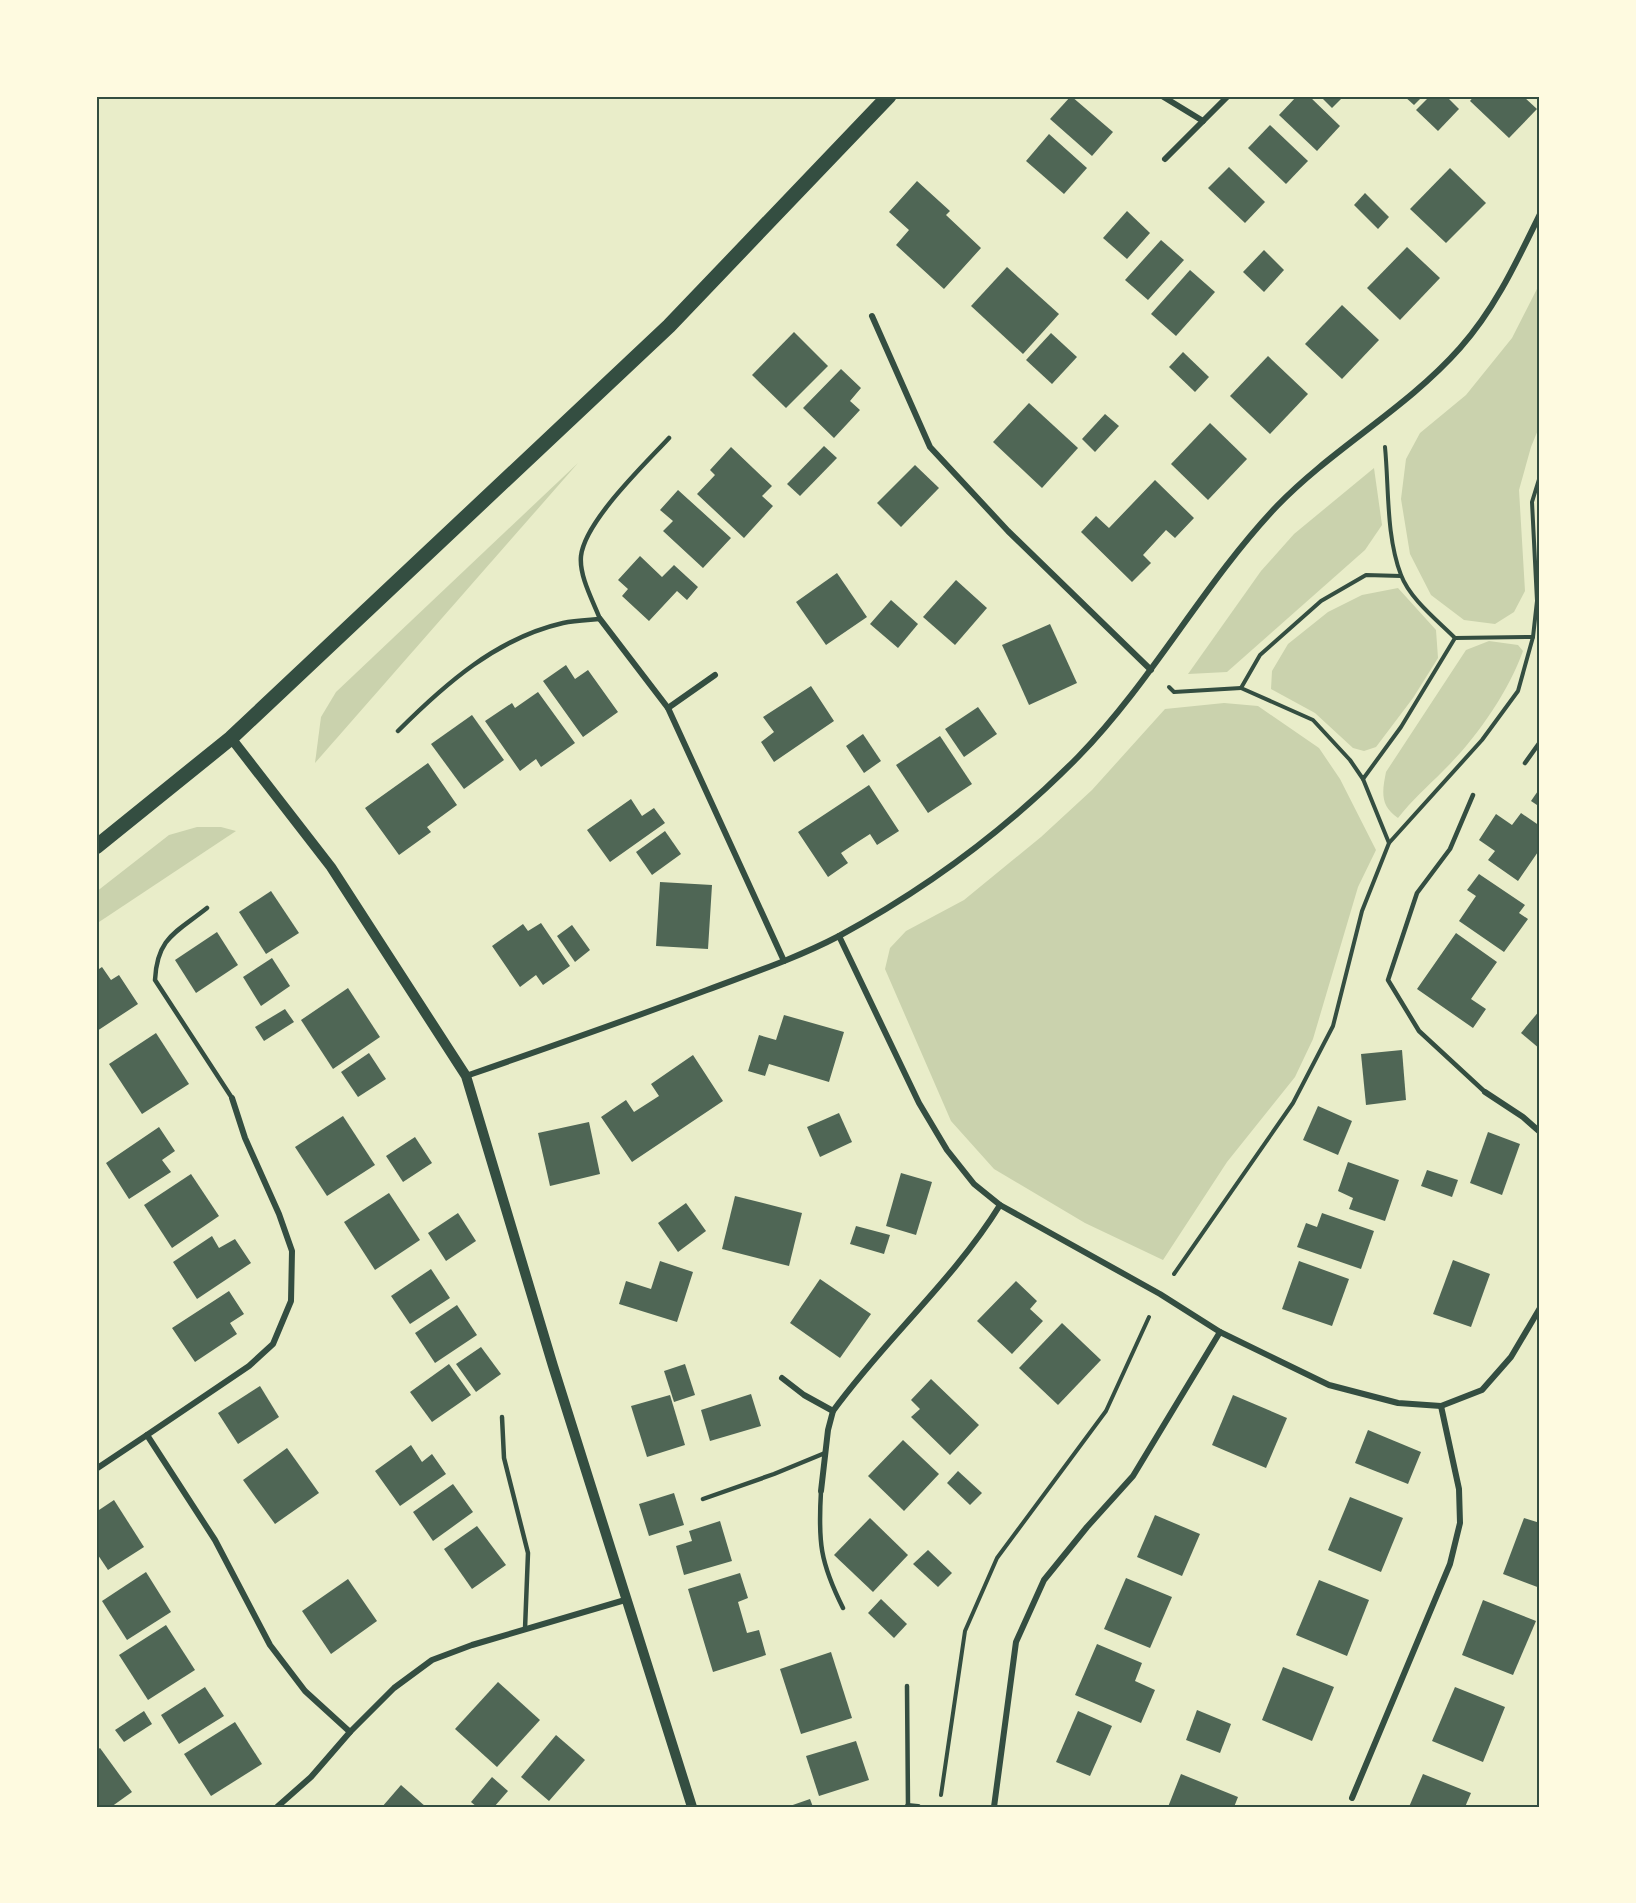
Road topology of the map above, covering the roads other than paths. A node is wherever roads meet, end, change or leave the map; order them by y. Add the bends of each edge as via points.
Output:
1 (889, 96) edge
2 (1162, 96) edge
3 (1228, 96) edge
4 (1203, 121) junction
5 (1165, 159) dead end
6 (1540, 214) edge
7 (872, 316) dead end
8 (669, 438) dead end
9 (600, 619) junction
10 (1151, 670) junction
11 (715, 675) dead end
12 (668, 708) junction
13 (399, 731) dead end
14 (231, 738) junction
15 (1540, 742) edge
16 (1526, 763) dead end
17 (1473, 795) dead end
18 (96, 847) edge
19 (207, 908) dead end
20 (839, 936) junction
21 (784, 961) junction
22 (466, 1076) junction
23 (1485, 1092) joint
24 (232, 1098) joint
25 (1540, 1132) edge
26 (1000, 1205) junction
27 (1540, 1308) edge
28 (1220, 1332) junction
29 (782, 1378) dead end
30 (1441, 1406) junction
31 (833, 1411) junction
32 (502, 1417) dead end
33 (147, 1435) junction
34 (825, 1453) junction
35 (96, 1469) edge
36 (821, 1491) joint
37 (703, 1499) dead end
38 (626, 1600) junction
39 (843, 1608) dead end
40 (525, 1629) junction
41 (907, 1686) dead end
42 (350, 1732) junction
43 (1352, 1798) dead end
44 (908, 1806) edge
45 (277, 1807) edge
46 (692, 1807) edge
47 (918, 1807) edge
48 (993, 1807) edge

1 - 14 main road via 669,326
2 - 4 street
3 - 4 street
4 - 5 street
6 - 10 street via 1504,287 1460,348 1383,419 1299,483 1250,535
7 - 10 street via 930,447 1008,531
8 - 9 lane via 624,486 588,535 581,557
9 - 12 street
9 - 13 lane via 563,622 519,638 479,660 439,690
10 - 20 street via 1079,756 1013,816 928,881
11 - 12 street
12 - 21 street
14 - 18 main road
14 - 22 street via 332,867
15 - 16 lane
17 - 23 lane via 1450,849 1417,893 1388,980 1419,1030
19 - 24 lane via 165,942 156,957 155,980
20 - 21 street
20 - 26 street via 919,1103 947,1150 974,1184
21 - 22 street
22 - 38 street
23 - 25 street
24 - 33 street via 292,1251 291,1301 273,1344 249,1366
26 - 28 street
26 - 31 street via 946,1281
27 - 30 street via 1511,1357 1482,1390
28 - 30 street via 1329,1384 1398,1403
28 - 48 street via 1133,1476 1044,1580 1016,1642
29 - 31 street
30 - 43 street via 1459,1489 1460,1523 1450,1564
31 - 34 street
32 - 40 lane via 504,1458 528,1554
33 - 35 street
33 - 42 street via 215,1540 270,1645 305,1691
34 - 36 street
34 - 37 lane
36 - 39 lane via 819,1537 825,1573
38 - 40 street
38 - 46 street
40 - 42 street via 432,1660 394,1688
41 - 44 lane
42 - 45 street via 311,1777
44 - 47 street

